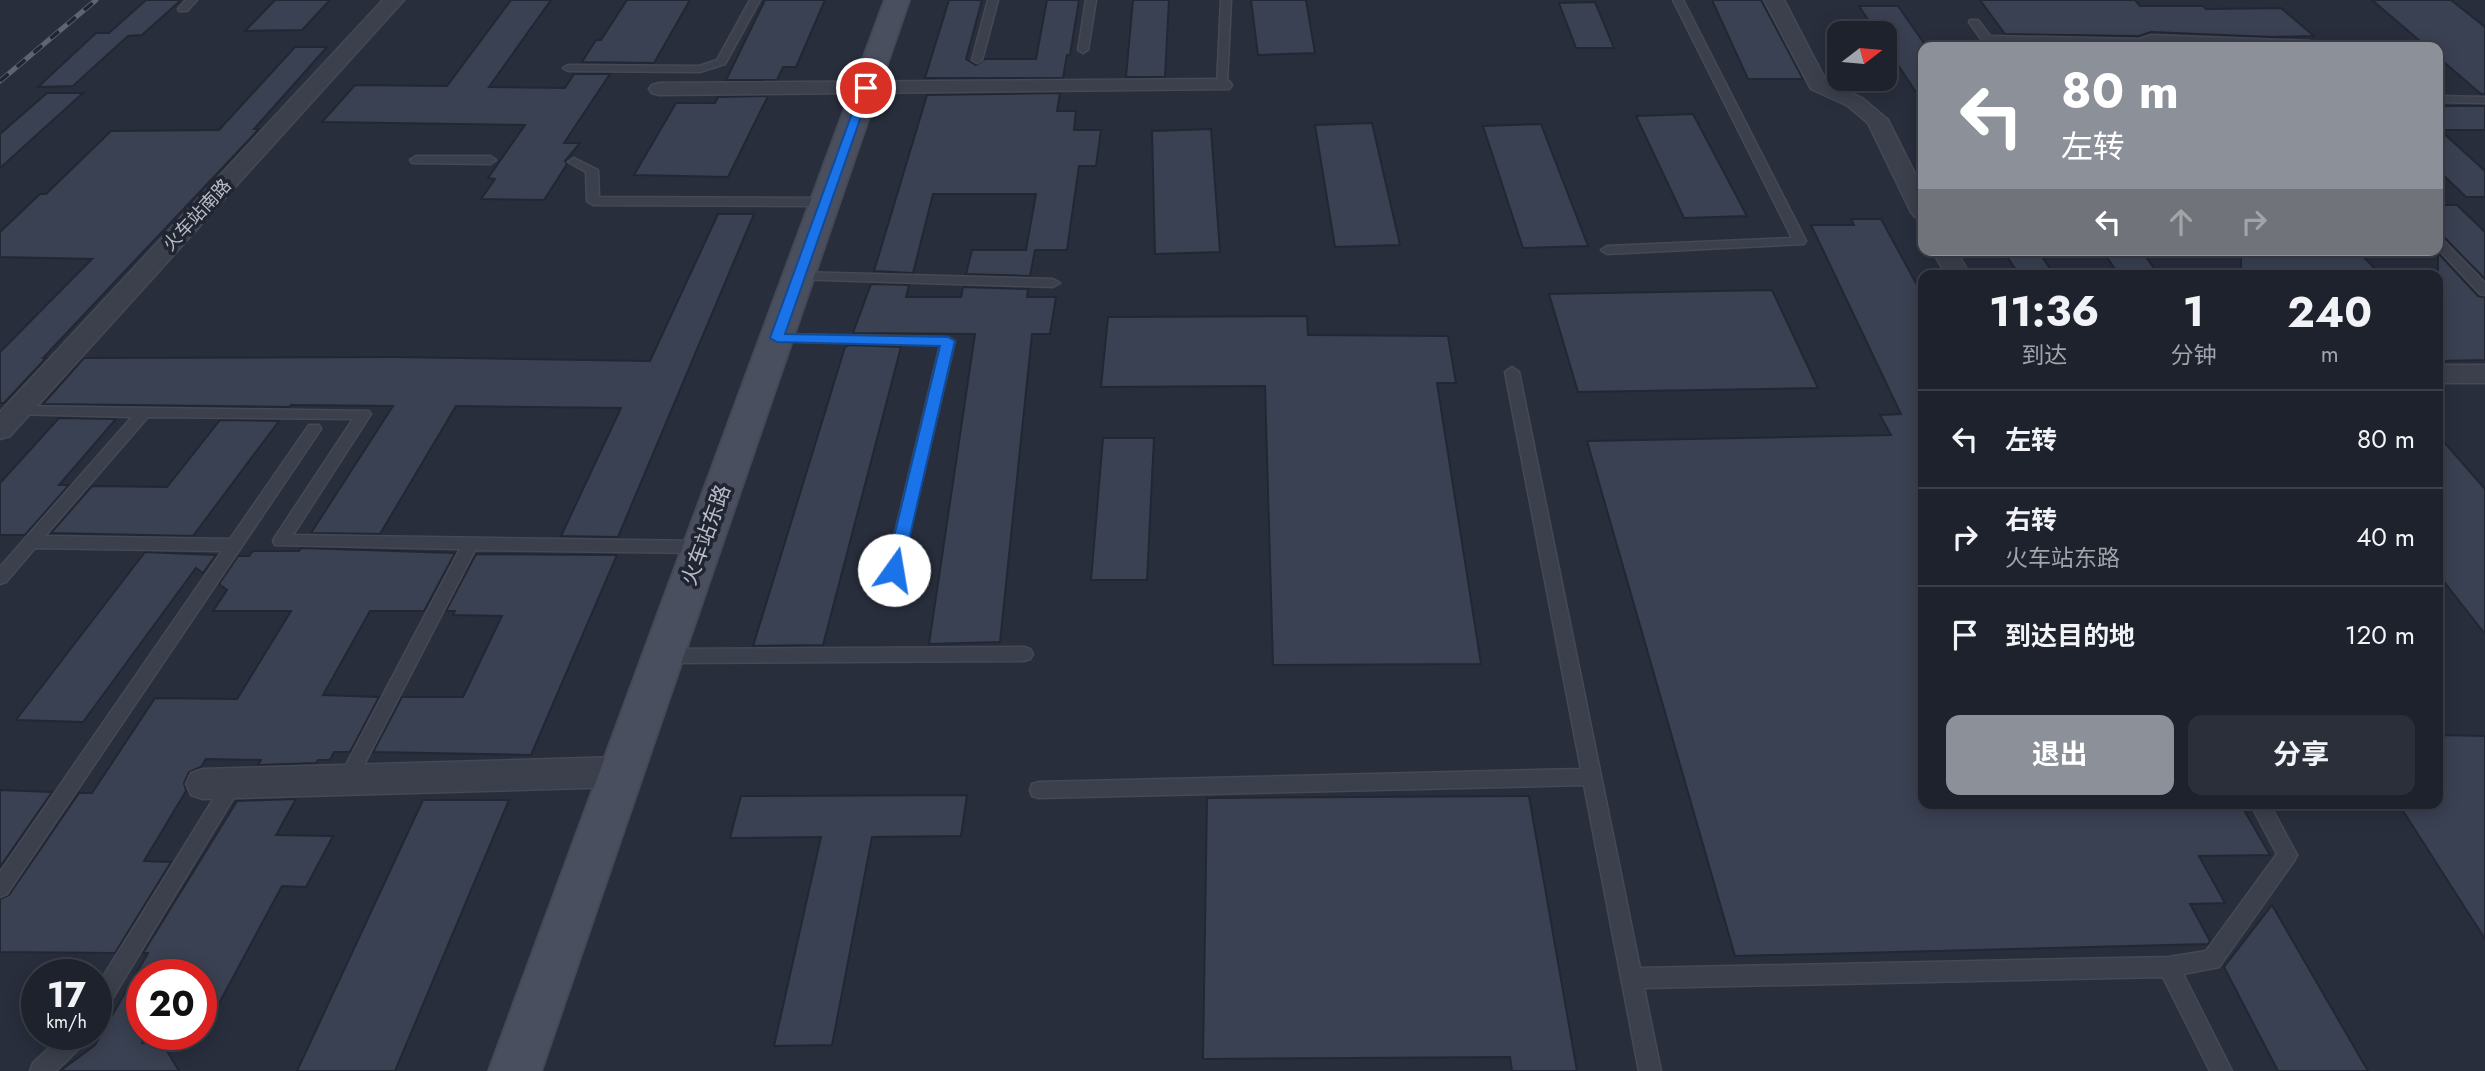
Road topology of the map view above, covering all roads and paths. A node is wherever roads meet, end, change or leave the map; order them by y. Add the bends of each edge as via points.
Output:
1 (192, 0) edge
2 (394, 0) edge
3 (755, 0) edge
4 (897, 0) edge
5 (993, 0) edge
6 (1091, 0) edge
7 (1226, 0) edge
8 (1678, 0) edge
9 (1774, 0) edge
10 (183, 9) dead end
11 (1974, 22) dead end
12 (1988, 42) edge
13 (2140, 42) edge
14 (2257, 42) edge
15 (1083, 50) dead end
16 (977, 60) dead end
17 (568, 68) dead end
18 (1222, 85) joint
19 (866, 88) junction
20 (659, 89) dead end
21 (2443, 99) edge
22 (2485, 100) edge
23 (416, 160) dead end
24 (490, 160) dead end
25 (574, 162) dead end
26 (825, 202) junction
27 (1918, 202) edge
28 (2443, 247) edge
29 (1606, 250) dead end
30 (799, 276) junction
31 (1053, 283) dead end
32 (2485, 291) edge
33 (777, 338) junction
34 (1512, 372) dead end
35 (2443, 374) edge
36 (2485, 374) edge
37 (16, 411) junction
38 (144, 412) junction
39 (0, 429) edge
40 (314, 429) dead end
41 (31, 542) junction
42 (471, 543) junction
43 (235, 545) junction
44 (702, 547) junction
45 (894, 570) dead end
46 (0, 578) edge
47 (1024, 654) dead end
48 (663, 656) junction
49 (621, 772) junction
50 (1591, 777) junction
51 (347, 780) junction
52 (218, 783) joint
53 (1039, 790) dead end
54 (2262, 809) edge
55 (0, 888) edge
56 (2169, 967) junction
57 (112, 978) edge
58 (1630, 978) junction
59 (63, 1050) edge
60 (41, 1071) edge
61 (514, 1071) edge
62 (1650, 1071) edge
63 (2221, 1071) edge

1 - 10 lane
2 - 37 street, 火车站南路
3 - 17 lane via 721,62 699,69
4 - 19 main road, 火车站东路
5 - 16 lane
6 - 15 lane
7 - 18 lane
8 - 29 lane via 1800,241
9 - 27 street via 1818,85 1855,102 1877,120
11 - 12 lane
13 - 14 lane via 2151,38
18 - 19 street
19 - 20 street
19 - 26 main road, 火车站东路
21 - 22 lane
23 - 24 lane
25 - 26 lane via 592,170 593,201
26 - 30 main road, 火车站东路
28 - 32 lane
30 - 31 lane
30 - 33 main road, 火车站东路
33 - 44 main road, 火车站东路
33 - 45 lane via 948,341
34 - 50 lane
35 - 36 street
37 - 38 lane
37 - 39 street, 火车站南路
38 - 41 lane
38 - 42 lane via 365,414 281,541
40 - 43 lane
41 - 43 lane
41 - 46 lane
42 - 44 lane
42 - 51 lane
43 - 55 lane
44 - 48 main road, 火车站东路
47 - 48 lane
48 - 49 main road, 火车站东路
49 - 51 street
49 - 61 main road, 火车站东路
50 - 53 lane
50 - 58 lane
51 - 52 street
52 - 57 lane
54 - 56 lane via 2287,855 2212,960
56 - 58 lane
56 - 63 lane
58 - 62 lane
59 - 60 lane

